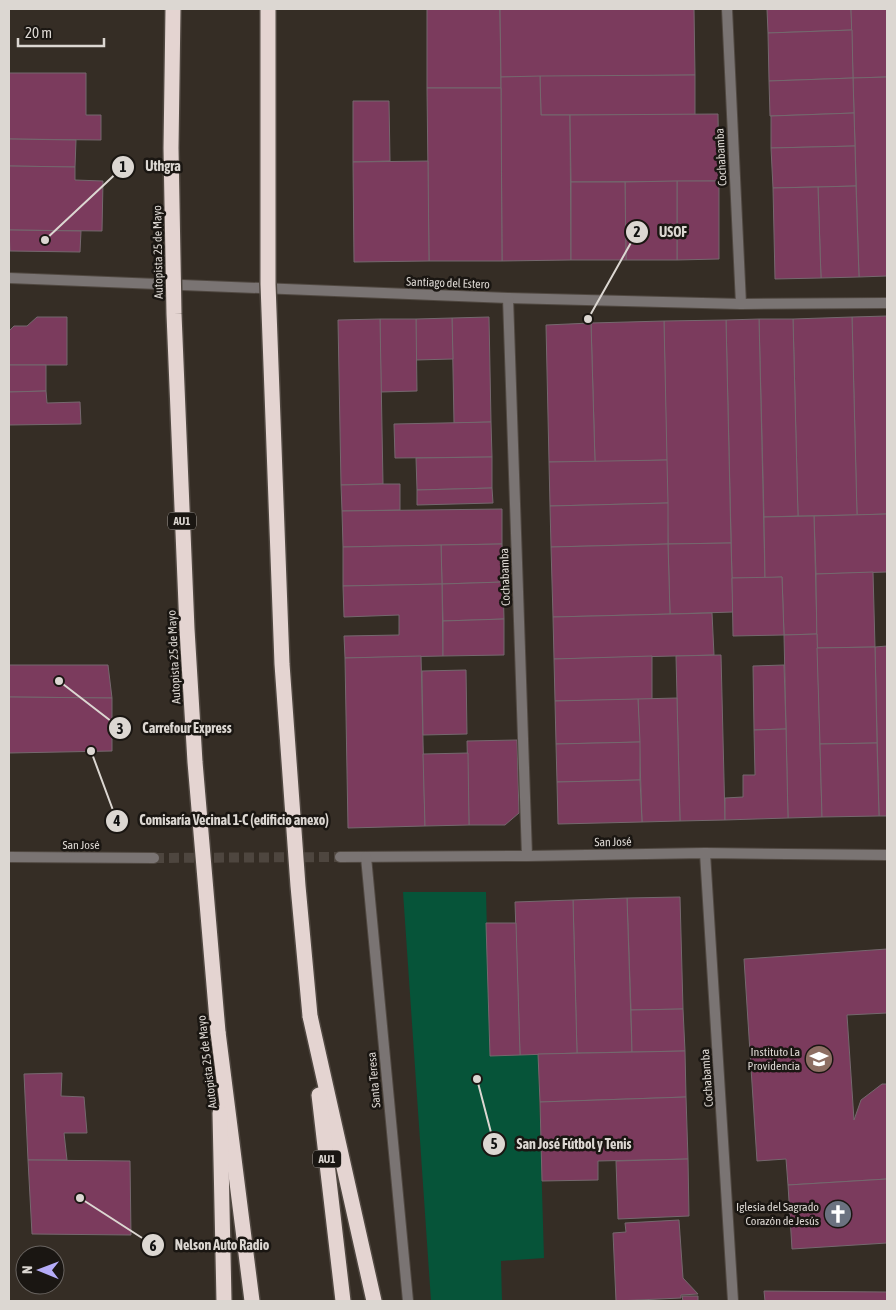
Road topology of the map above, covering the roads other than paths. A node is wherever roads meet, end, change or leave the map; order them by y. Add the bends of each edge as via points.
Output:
1 (173, 9) edge
2 (268, 9) edge
3 (727, 9) edge
4 (9, 278) edge
5 (508, 298) junction
6 (887, 303) edge
7 (741, 304) junction
8 (705, 853) junction
9 (887, 855) edge
10 (340, 856) tunnel mouth
11 (527, 856) junction
12 (9, 857) edge
13 (366, 857) junction
14 (154, 858) tunnel mouth
15 (310, 1016) junction
16 (218, 1032) junction
17 (224, 1301) edge
18 (252, 1301) edge
19 (343, 1301) edge
20 (374, 1301) edge
21 (408, 1301) edge
22 (733, 1301) edge

1 - 16 highway, Autopista 25 de Mayo / AU1, bridge via 174,314 187,628
2 - 15 highway, AU1, bridge via 268,284 282,664
3 - 7 street, Cochabamba
4 - 5 street, Santiago del Estero
5 - 7 street, Santiago del Estero
5 - 11 street, Cochabamba
6 - 7 street, Santiago del Estero
8 - 9 street, San José
8 - 11 street, San José
8 - 22 street, Cochabamba
10 - 13 street, San José
11 - 13 street, San José
12 - 14 street, San José
13 - 21 street, Santa Teresa
15 - 19 highway, AU1
15 - 20 highway
16 - 17 highway
16 - 18 highway, Autopista 25 de Mayo / AU1

